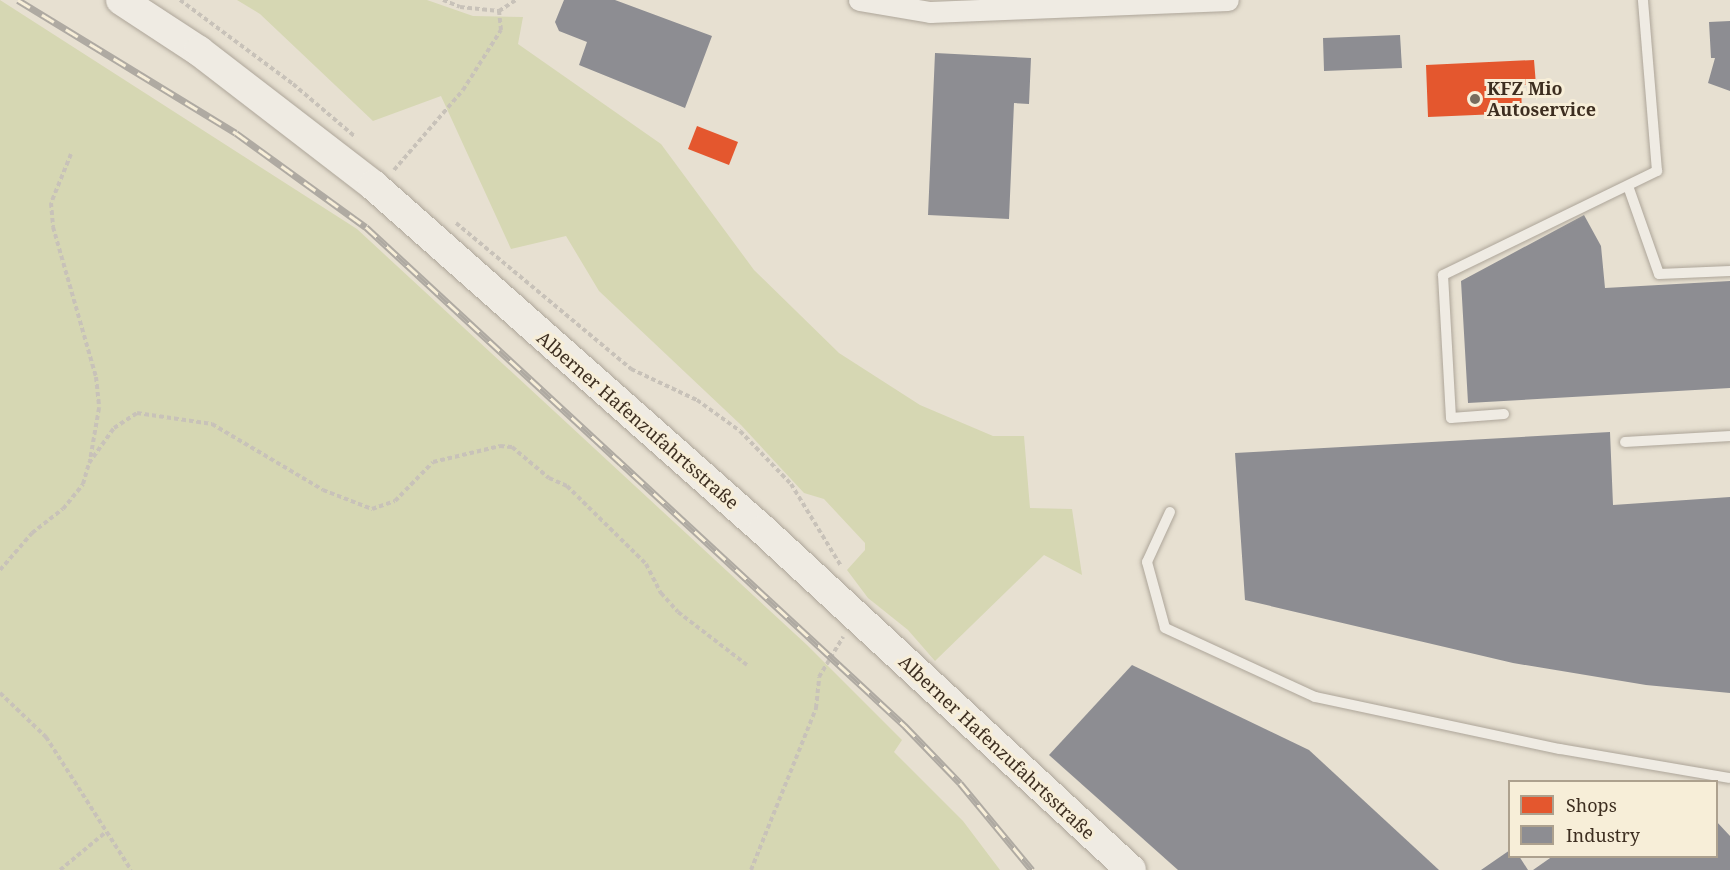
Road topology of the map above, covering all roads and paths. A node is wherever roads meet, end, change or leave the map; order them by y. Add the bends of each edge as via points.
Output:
1 (121, 0) edge
2 (180, 0) edge
3 (443, 0) edge
4 (516, 0) edge
5 (859, 0) edge
6 (1228, 0) edge
7 (1643, 0) edge
8 (499, 11) junction
9 (360, 141) dead end
10 (71, 154) dead end
11 (386, 163) dead end
12 (394, 170) junction
13 (403, 178) dead end
14 (1628, 186) junction
15 (449, 216) dead end
16 (1730, 271) edge
17 (1504, 414) dead end
18 (1730, 436) edge
19 (1625, 442) dead end
20 (89, 464) junction
21 (1170, 512) dead end
22 (0, 570) edge
23 (844, 572) dead end
24 (849, 609) junction
25 (747, 665) dead end
26 (0, 693) edge
27 (1730, 778) edge
28 (106, 832) junction
29 (60, 870) edge
30 (131, 870) edge
31 (751, 870) edge
32 (1131, 870) edge

1 - 24 main road, Alberner Hafenzufahrtsstraße via 199,51 373,185
2 - 9 path via 293,84
3 - 8 path
4 - 8 path
5 - 6 street via 930,12
7 - 14 lane via 1657,171
8 - 12 path via 501,30 462,90
10 - 20 path via 51,203 53,227 96,377 99,408
11 - 12 path
12 - 13 path
14 - 16 lane via 1659,274
14 - 17 lane via 1443,275 1451,418
15 - 23 path via 631,369 697,400 740,431 791,484
18 - 19 lane
20 - 22 path via 83,484 63,509 32,533
20 - 25 path via 125,418 154,413 212,424 323,490 372,509 395,501 433,462 500,446 512,447 549,478 567,486 646,564 660,593 678,612
21 - 27 lane via 1147,562 1165,628 1315,697 1560,749
24 - 31 path via 842,639 819,678 816,708
24 - 32 main road, Alberner Hafenzufahrtsstraße
26 - 28 path via 46,737
28 - 29 path
28 - 30 path

